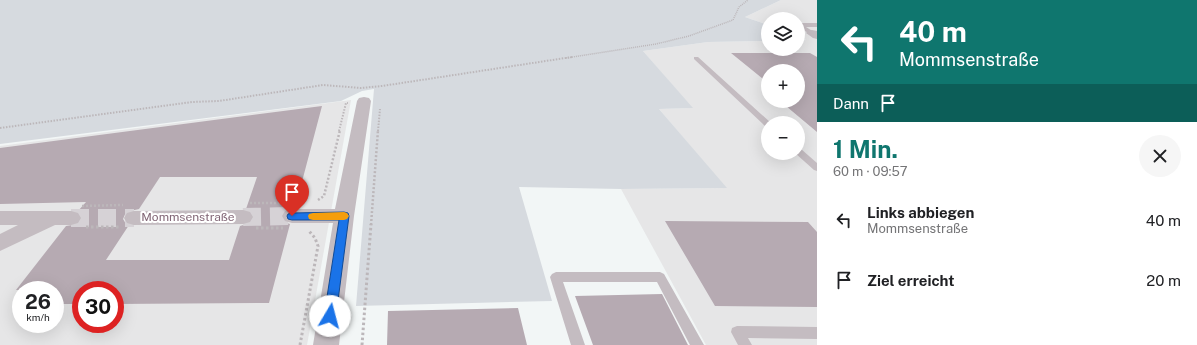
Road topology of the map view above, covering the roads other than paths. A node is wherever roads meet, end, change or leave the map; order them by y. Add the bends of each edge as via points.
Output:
1 (696, 58) dead end
2 (364, 101) road end
3 (761, 118) edge
4 (805, 157) edge
5 (817, 168) edge
6 (344, 216) junction
7 (243, 217) tunnel mouth
8 (0, 218) edge
9 (134, 218) tunnel mouth
10 (296, 222) tunnel mouth
11 (0, 244) edge
12 (817, 333) edge
13 (326, 345) edge
14 (578, 345) edge
15 (697, 345) edge
16 (745, 345) edge

1 - 3 lane
2 - 6 street
4 - 5 lane
6 - 10 street
6 - 13 street
7 - 9 street, Mommsenstraße
8 - 11 street via 62,218
12 - 16 lane via 737,332
14 - 15 lane via 556,277 660,277

